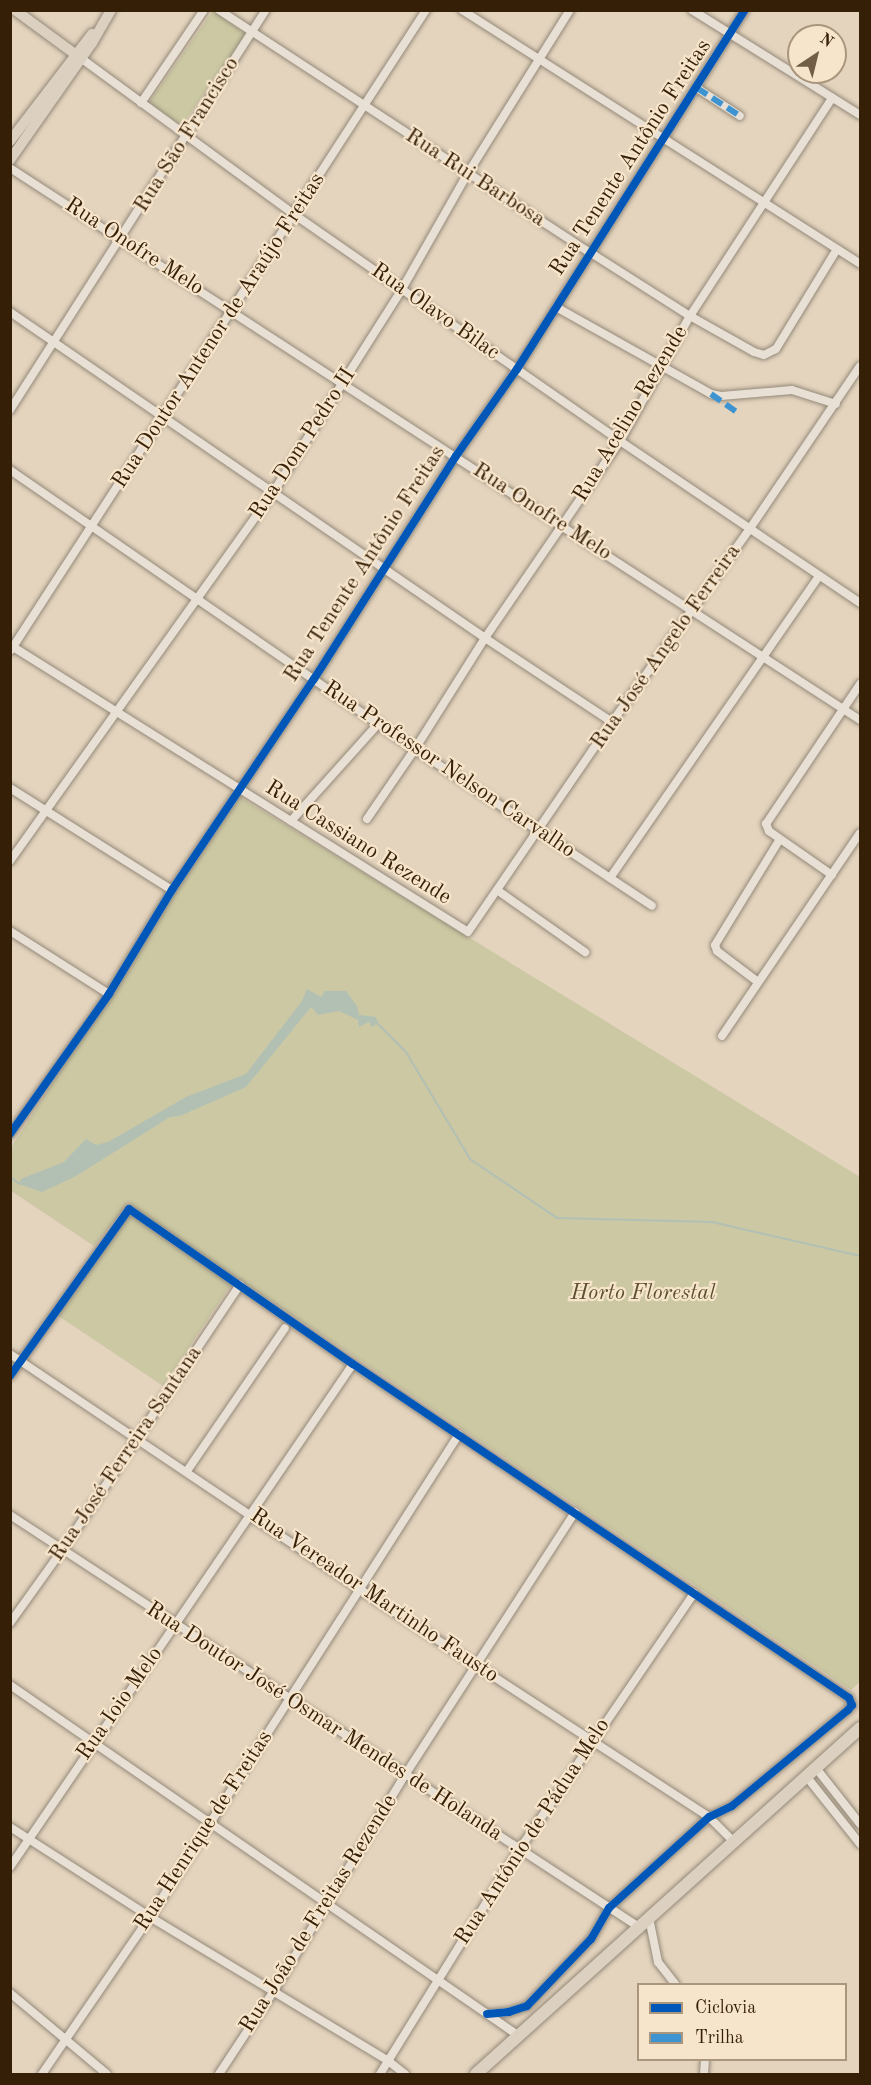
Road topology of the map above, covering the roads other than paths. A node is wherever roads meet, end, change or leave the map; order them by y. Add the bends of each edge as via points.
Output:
1 (15, 10) edge
2 (111, 10) edge
3 (204, 10) edge
4 (219, 10) edge
5 (266, 10) edge
6 (426, 10) edge
7 (462, 10) edge
8 (570, 10) edge
9 (692, 10) edge
10 (745, 10) edge
11 (252, 32) junction
12 (730, 36) junction
13 (78, 56) junction
14 (540, 59) junction
15 (697, 88) junction
16 (832, 98) junction
17 (141, 103) junction
18 (365, 106) junction
19 (861, 115) edge
20 (741, 116) dead end
21 (186, 137) junction
22 (664, 138) junction
23 (10, 141) edge
24 (10, 160) edge
25 (10, 168) edge
26 (468, 173) junction
27 (764, 203) junction
28 (295, 215) junction
29 (122, 239) junction
30 (837, 249) junction
31 (591, 253) junction
32 (861, 264) edge
33 (402, 289) junction
34 (556, 308) junction
35 (232, 311) junction
36 (10, 312) edge
37 (690, 316) junction
38 (52, 341) junction
39 (861, 366) edge
40 (517, 369) junction
41 (662, 369) junction
42 (344, 383) junction
43 (836, 404) junction
44 (10, 410) edge
45 (164, 416) junction
46 (620, 441) junction
47 (456, 456) junction
48 (10, 471) edge
49 (274, 491) junction
50 (93, 525) junction
51 (561, 526) junction
52 (752, 527) junction
53 (385, 568) junction
54 (819, 576) junction
55 (199, 599) junction
56 (861, 603) edge
57 (691, 610) junction
58 (485, 638) junction
59 (11, 648) edge
60 (764, 658) junction
61 (314, 679) junction
62 (861, 684) edge
63 (843, 709) junction
64 (117, 712) junction
65 (861, 720) edge
66 (612, 722) junction
67 (380, 723) junction
68 (415, 749) junction
69 (10, 788) edge
70 (239, 789) junction
71 (46, 810) junction
72 (367, 819) dead end
73 (291, 821) junction
74 (538, 832) junction
75 (861, 833) edge
76 (780, 839) junction
77 (10, 861) edge
78 (832, 875) junction
79 (610, 878) junction
80 (172, 890) junction
81 (498, 890) junction
82 (652, 906) dead end
83 (471, 929) joint
84 (10, 931) edge
85 (585, 952) dead end
86 (758, 982) junction
87 (109, 994) junction
88 (722, 1036) dead end
89 (12, 1129) edge
90 (240, 1285) junction
91 (285, 1328) dead end
92 (10, 1353) edge
93 (21, 1360) junction
94 (353, 1364) junction
95 (10, 1376) edge
96 (459, 1434) junction
97 (137, 1437) junction
98 (187, 1471) junction
99 (575, 1512) junction
100 (250, 1514) junction
101 (10, 1515) edge
102 (63, 1549) junction
103 (361, 1590) junction
104 (694, 1593) junction
105 (10, 1623) edge
106 (176, 1624) junction
107 (478, 1665) junction
108 (10, 1685) edge
109 (290, 1700) junction
110 (861, 1728) edge
111 (593, 1739) junction
112 (94, 1742) junction
113 (811, 1772) junction
114 (405, 1775) junction
115 (709, 1817) junction
116 (210, 1824) junction
117 (861, 1824) edge
118 (10, 1827) edge
119 (28, 1838) junction
120 (734, 1842) junction
121 (861, 1844) edge
122 (519, 1850) junction
123 (10, 1867) edge
124 (326, 1903) junction
125 (609, 1908) junction
126 (150, 1917) junction
127 (649, 1918) junction
128 (639, 1927) junction
129 (436, 1981) junction
130 (674, 1983) edge
131 (273, 1992) junction
132 (10, 1993) edge
133 (487, 2014) junction
134 (519, 2036) junction
135 (64, 2040) junction
136 (387, 2060) junction
137 (42, 2074) edge
138 (107, 2074) edge
139 (219, 2074) edge
140 (380, 2074) edge
141 (405, 2074) edge
142 (476, 2074) edge

1 - 13 main road, Rua Olavo Bilac
2 - 13 main road
3 - 17 street
4 - 11 street, Rua Rui Barbosa
5 - 11 street, Rua São Francisco
6 - 18 street, Rua Doutor Antenor de Araújo Freitas
7 - 14 street
8 - 14 street, Rua Dom Pedro II
9 - 12 street
10 - 12 street, Rua Tenente Antônio Freitas
11 - 18 street, Rua Rui Barbosa
11 - 21 street, Rua São Francisco
12 - 15 street, Rua Tenente Antônio Freitas
12 - 16 street
13 - 17 street, Rua Olavo Bilac
13 - 23 main road
13 - 24 main road
14 - 22 street
14 - 26 street, Rua Dom Pedro II
15 - 20 street
15 - 22 street, Rua Tenente Antônio Freitas
16 - 19 street
16 - 27 street, Rua Acelino Rezende
17 - 21 street, Rua Olavo Bilac
18 - 26 street, Rua Rui Barbosa
18 - 28 street, Rua Doutor Antenor de Araújo Freitas
21 - 28 street, Rua Olavo Bilac
21 - 29 street, Rua São Francisco
22 - 27 street
22 - 31 street, Rua Tenente Antônio Freitas
25 - 29 street, Rua Onofre Melo
26 - 31 street, Rua Rui Barbosa
26 - 33 street, Rua Dom Pedro II
27 - 30 street
27 - 37 street, Rua Acelino Rezende
28 - 33 street, Rua Olavo Bilac
28 - 35 street, Rua Doutor Antenor de Araújo Freitas
29 - 35 street, Rua Onofre Melo
29 - 38 street, Rua São Francisco
30 - 32 street
30 - 37 street, Rua Rui Barbosa via 776,349 764,355
31 - 34 street, Rua Tenente Antônio Freitas
31 - 37 street, Rua Rui Barbosa
33 - 40 street, Rua Olavo Bilac
33 - 42 street, Rua Dom Pedro II
34 - 40 street, Rua Tenente Antônio Freitas
34 - 41 street
35 - 42 street, Rua Onofre Melo
35 - 45 street, Rua Doutor Antenor de Araújo Freitas
36 - 38 street
37 - 41 street, Rua Acelino Rezende
38 - 44 street, Rua São Francisco
38 - 45 street
39 - 43 street, Rua José Angelo Ferreira
40 - 46 street, Rua Olavo Bilac
40 - 47 street, Rua Tenente Antônio Freitas
41 - 43 street via 711,394 792,390
41 - 46 street, Rua Acelino Rezende
42 - 47 street, Rua Onofre Melo
42 - 49 street, Rua Dom Pedro II
43 - 52 street, Rua José Angelo Ferreira
45 - 49 street
45 - 50 street, Rua Doutor Antenor de Araújo Freitas
46 - 51 street, Rua Acelino Rezende
46 - 52 street, Rua Olavo Bilac
47 - 51 street, Rua Onofre Melo
47 - 53 street, Rua Tenente Antônio Freitas
48 - 50 street, Rua Professor Nelson Carvalho
49 - 53 street
49 - 55 street, Rua Dom Pedro II
50 - 55 street, Rua Professor Nelson Carvalho
50 - 59 street, Rua Doutor Antenor de Araújo Freitas
51 - 57 street, Rua Onofre Melo
51 - 58 street, Rua Acelino Rezende
52 - 54 street, Rua Olavo Bilac
52 - 57 street, Rua José Angelo Ferreira
53 - 58 street
53 - 61 street, Rua Tenente Antônio Freitas
54 - 56 street, Rua Olavo Bilac
54 - 60 street
55 - 61 street, Rua Professor Nelson Carvalho
55 - 64 street, Rua Dom Pedro II
57 - 60 street, Rua Onofre Melo
57 - 66 street, Rua José Angelo Ferreira
58 - 66 street
58 - 68 street, Rua Acelino Rezende
59 - 64 street, Rua Cassiano Rezende
60 - 63 street, Rua Onofre Melo
60 - 79 street
61 - 67 street, Rua Professor Nelson Carvalho
61 - 70 street, Rua Tenente Antônio Freitas
62 - 63 street
63 - 65 street, Rua Onofre Melo
63 - 76 street via 768,821 767,829
64 - 70 street, Rua Cassiano Rezende
64 - 71 street, Rua Dom Pedro II
66 - 74 street, Rua José Angelo Ferreira
67 - 68 street, Rua Professor Nelson Carvalho
67 - 73 street
68 - 72 street, Rua Acelino Rezende
68 - 74 street, Rua Professor Nelson Carvalho
69 - 71 street
70 - 73 street, Rua Cassiano Rezende
70 - 80 street, Rua Tenente Antônio Freitas
71 - 77 street, Rua Dom Pedro II
71 - 80 street
73 - 83 street, Rua Cassiano Rezende via 464,931
74 - 79 street, Rua Professor Nelson Carvalho
74 - 81 street, Rua José Angelo Ferreira
75 - 78 street
76 - 78 street
76 - 86 street via 715,942 717,951
78 - 86 street
79 - 82 street, Rua Professor Nelson Carvalho
80 - 87 street, Rua Tenente Antônio Freitas
81 - 83 street, Rua José Angelo Ferreira
81 - 85 street
84 - 87 street
86 - 88 street
87 - 89 street, Rua Tenente Antônio Freitas
90 - 93 street via 129,1209
90 - 94 street
90 - 97 street, Rua José Ferreira Santana
91 - 98 street
92 - 93 street, Rua Vereador Martinho Fausto
93 - 95 street
93 - 97 street, Rua Vereador Martinho Fausto
94 - 96 street
94 - 100 street, Rua Ioio Melo
96 - 99 street
96 - 103 street, Rua Henrique de Freitas
97 - 98 street, Rua Vereador Martinho Fausto
97 - 102 street, Rua José Ferreira Santana
98 - 100 street, Rua Vereador Martinho Fausto
99 - 104 street
99 - 107 street, Rua João de Freitas Rezende
100 - 103 street, Rua Vereador Martinho Fausto
100 - 106 street, Rua Ioio Melo
101 - 102 street, Rua Doutor José Osmar Mendes de Holanda
102 - 105 street, Rua José Ferreira Santana
102 - 106 street, Rua Doutor José Osmar Mendes de Holanda
103 - 107 street, Rua Vereador Martinho Fausto
103 - 109 street, Rua Henrique de Freitas
104 - 111 street, Rua Antônio de Pádua Melo
104 - 115 street via 852,1702 848,1710 732,1806
106 - 109 street, Rua Doutor José Osmar Mendes de Holanda
106 - 112 street, Rua Ioio Melo
107 - 111 street, Rua Vereador Martinho Fausto
107 - 114 street, Rua João de Freitas Rezende
108 - 112 street
109 - 114 street, Rua Doutor José Osmar Mendes de Holanda
109 - 116 street, Rua Henrique de Freitas
110 - 113 highway
111 - 115 street, Rua Vereador Martinho Fausto
111 - 122 street, Rua Antônio de Pádua Melo
112 - 116 street
112 - 119 street, Rua Ioio Melo
113 - 117 street
113 - 120 highway
113 - 121 street
114 - 122 street, Rua Doutor José Osmar Mendes de Holanda
114 - 124 street, Rua João de Freitas Rezende
115 - 120 street, Rua Vereador Martinho Fausto
115 - 125 street
116 - 124 street
116 - 126 street, Rua Henrique de Freitas
118 - 119 street
119 - 123 street, Rua Ioio Melo
119 - 126 street
120 - 127 highway
122 - 125 street, Rua Doutor José Osmar Mendes de Holanda
122 - 129 street, Rua Antônio de Pádua Melo
124 - 129 street
124 - 131 street, Rua João de Freitas Rezende
125 - 128 street, Rua Doutor José Osmar Mendes de Holanda
125 - 133 street via 585,1946 527,2006
126 - 131 street
126 - 135 street, Rua Henrique de Freitas
127 - 128 highway
127 - 130 street via 658,1962
128 - 134 highway
129 - 133 street
129 - 136 street, Rua Antônio de Pádua Melo
131 - 136 street
131 - 139 street, Rua João de Freitas Rezende
132 - 135 street
133 - 134 street
134 - 142 highway
135 - 137 street, Rua Henrique de Freitas
135 - 138 street
136 - 140 street, Rua Antônio de Pádua Melo
136 - 141 street

